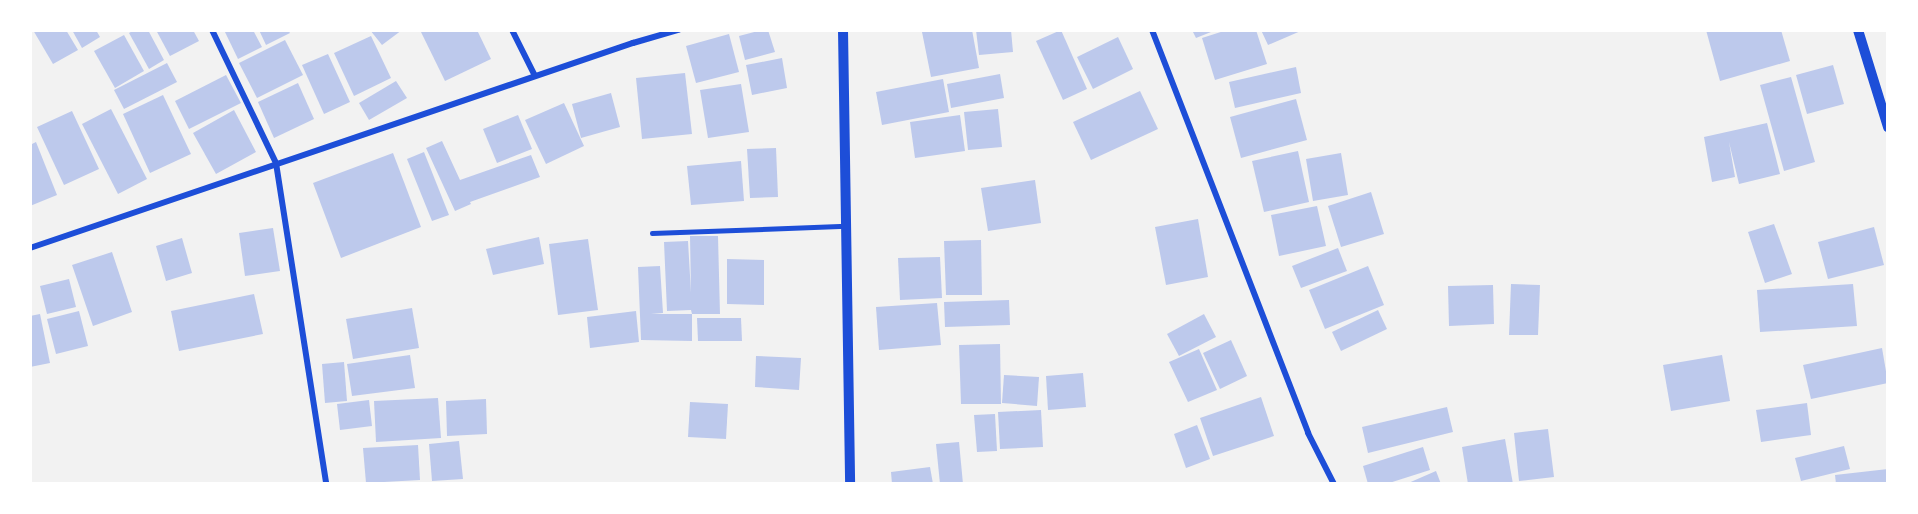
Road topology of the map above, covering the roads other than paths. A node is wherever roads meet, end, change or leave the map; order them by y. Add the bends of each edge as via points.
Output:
1 (212, 30) edge
2 (512, 30) edge
3 (678, 30) edge
4 (843, 30) edge
5 (1152, 30) edge
6 (1858, 30) edge
7 (535, 76) junction
8 (1888, 127) edge
9 (276, 164) junction
10 (846, 226) junction
11 (652, 233) dead end
12 (30, 248) edge
13 (326, 484) edge
14 (850, 484) edge
15 (1334, 484) edge

1 - 9 street
2 - 7 street
3 - 7 street
4 - 10 street
5 - 15 street via 1304,422
6 - 8 street
7 - 9 street
9 - 12 street
9 - 13 street
10 - 11 lane
10 - 14 street

